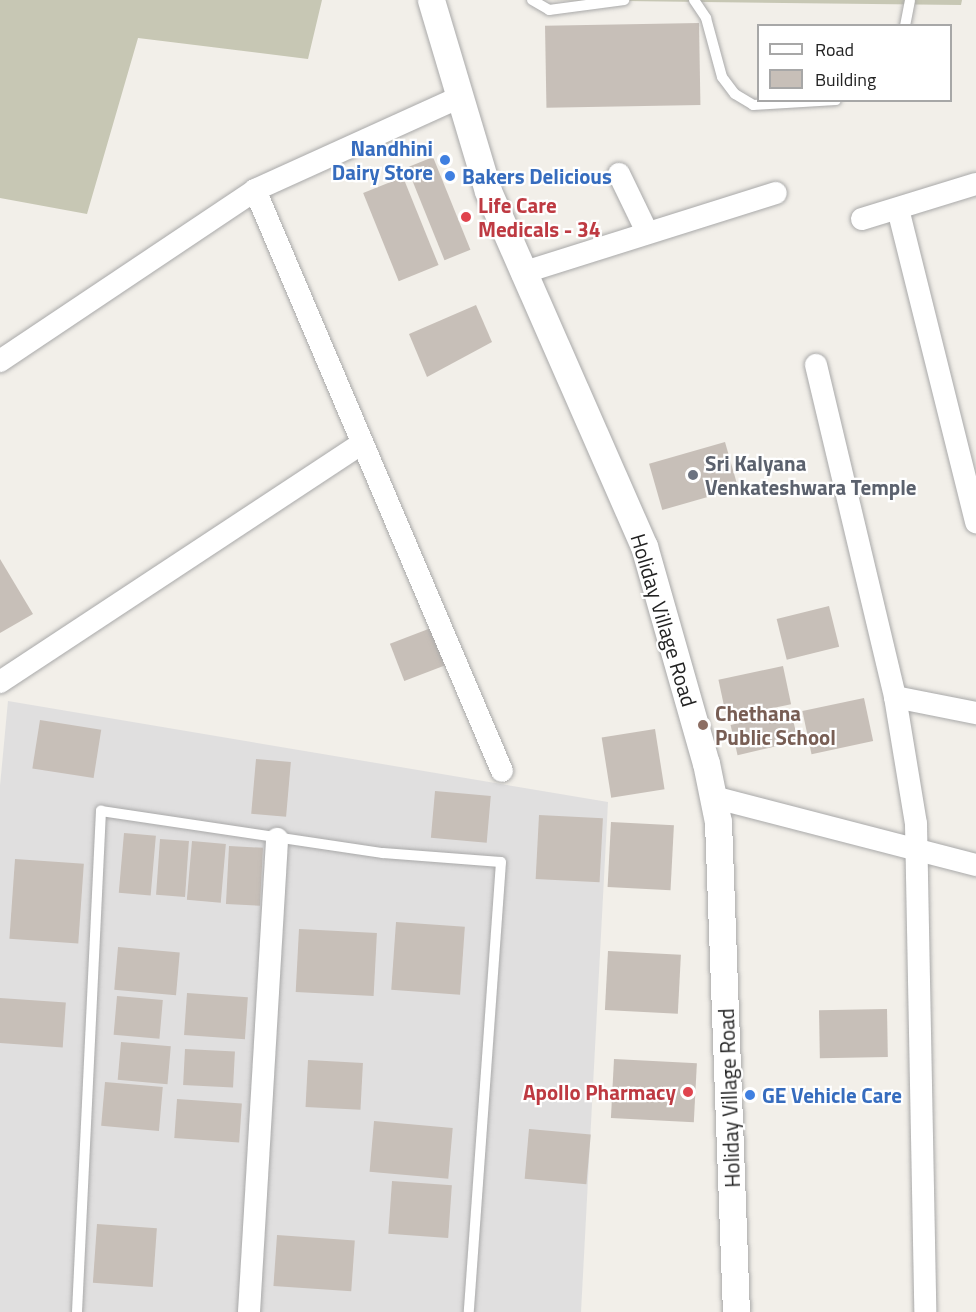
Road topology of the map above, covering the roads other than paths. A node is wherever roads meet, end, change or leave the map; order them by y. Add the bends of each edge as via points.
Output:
1 (431, 0) edge
2 (531, 0) edge
3 (624, 0) edge
4 (694, 0) edge
5 (910, 0) edge
6 (905, 24) edge
7 (460, 97) junction
8 (803, 102) edge
9 (619, 174) dead end
10 (976, 184) edge
11 (255, 190) junction
12 (776, 193) dead end
13 (898, 209) junction
14 (862, 219) dead end
15 (647, 232) junction
16 (522, 273) junction
17 (0, 361) edge
18 (816, 365) dead end
19 (360, 444) junction
20 (976, 522) edge
21 (0, 682) edge
22 (895, 697) junction
23 (976, 713) edge
24 (502, 771) dead end
25 (712, 797) junction
26 (277, 839) junction
27 (918, 851) junction
28 (976, 865) edge
29 (77, 1312) edge
30 (249, 1312) edge
31 (469, 1312) edge
32 (736, 1312) edge
33 (925, 1312) edge

1 - 7 street, Holiday Village Road
2 - 3 lane via 549,10
4 - 8 lane via 706,18 722,77 735,94 753,105
5 - 6 lane
7 - 11 street
7 - 16 street, Holiday Village Road via 488,191
9 - 15 street
10 - 13 street
11 - 17 street
11 - 19 street
12 - 15 street
13 - 14 street
13 - 20 street
15 - 16 street
16 - 25 street, Holiday Village Road via 644,546
18 - 22 street
19 - 21 street
19 - 24 street
22 - 23 street
22 - 27 street
25 - 27 street
25 - 32 street, Holiday Village Road via 723,924
26 - 29 lane via 101,811
26 - 30 street
26 - 31 lane via 501,862
27 - 28 street
27 - 33 street

